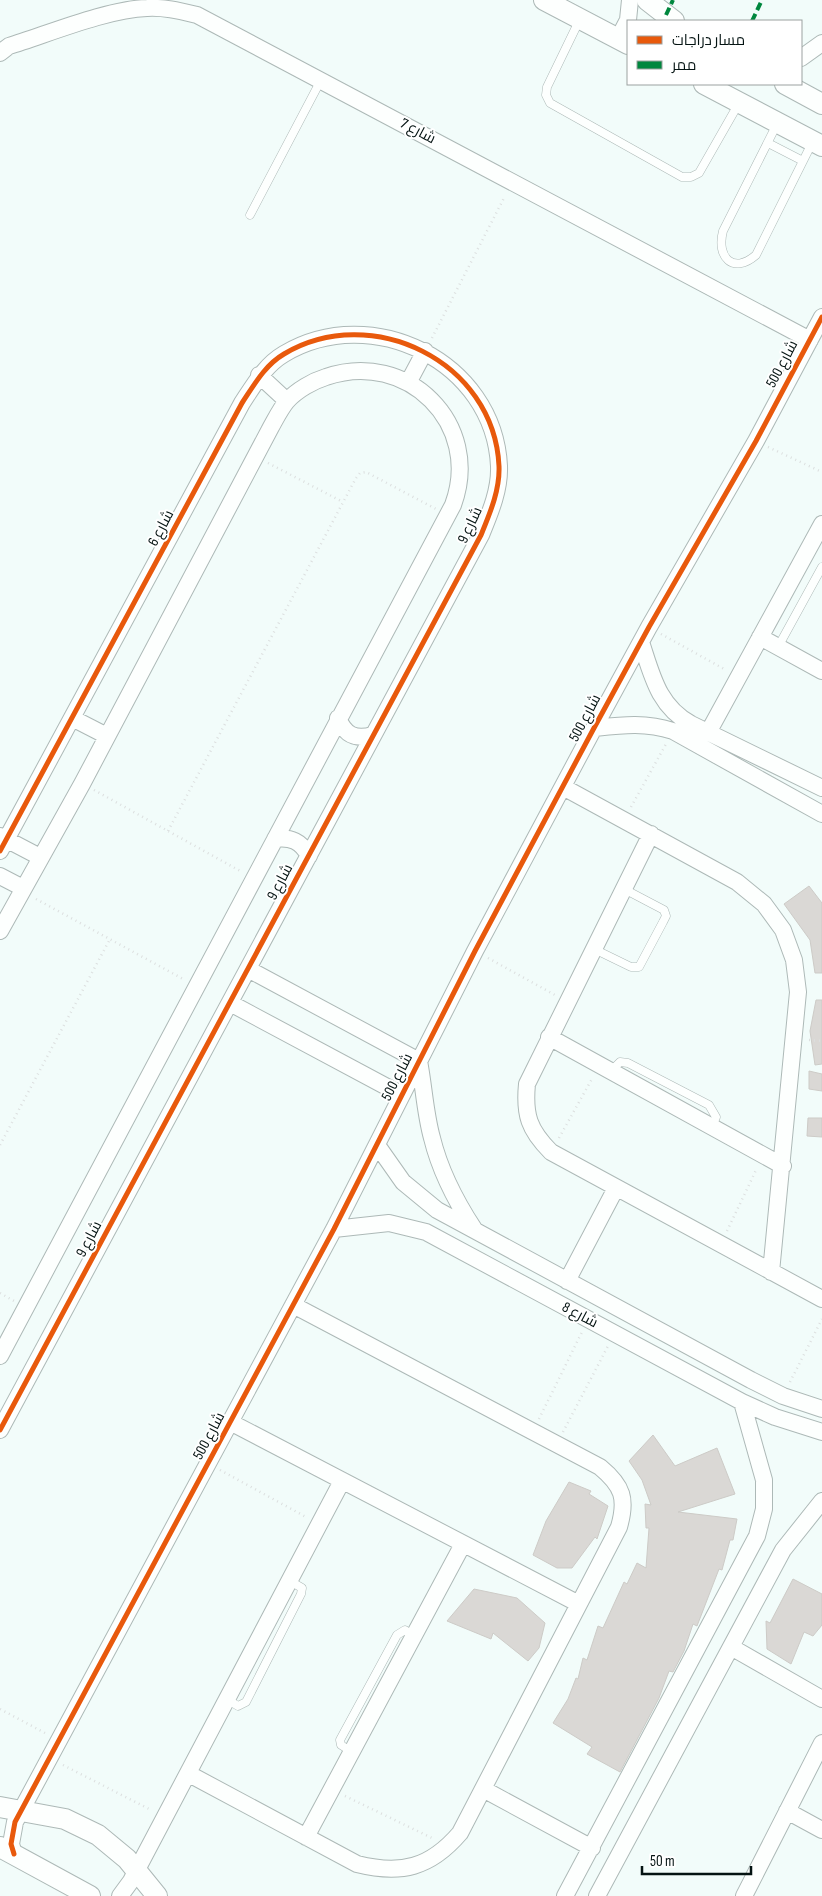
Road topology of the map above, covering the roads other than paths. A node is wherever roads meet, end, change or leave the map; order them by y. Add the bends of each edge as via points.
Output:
1 (544, 0) edge
2 (630, 0) edge
3 (647, 0) edge
4 (580, 19) junction
5 (667, 19) edge
6 (628, 20) edge
7 (627, 24) edge
8 (623, 41) edge
9 (822, 43) edge
10 (3, 48) edge
11 (802, 57) edge
12 (322, 80) junction
13 (706, 85) edge
14 (787, 85) edge
15 (740, 102) junction
16 (822, 104) edge
17 (778, 123) junction
18 (768, 143) junction
19 (818, 144) edge
20 (804, 161) junction
21 (250, 214) dead end
22 (822, 317) edge
23 (810, 340) junction
24 (425, 351) junction
25 (260, 375) junction
26 (408, 383) junction
27 (287, 401) junction
28 (822, 524) edge
29 (822, 566) edge
30 (760, 637) junction
31 (641, 642) junction
32 (778, 647) junction
33 (822, 671) edge
34 (672, 712) junction
35 (72, 718) junction
36 (338, 718) junction
37 (594, 728) junction
38 (668, 730) junction
39 (709, 731) junction
40 (373, 735) junction
41 (107, 736) junction
42 (563, 787) junction
43 (822, 788) edge
44 (822, 814) edge
45 (651, 834) junction
46 (275, 839) junction
47 (2, 842) edge
48 (309, 856) junction
49 (40, 857) junction
50 (0, 876) edge
51 (624, 889) junction
52 (22, 890) junction
53 (0, 931) edge
54 (594, 949) junction
55 (248, 969) junction
56 (230, 1003) junction
57 (549, 1037) junction
58 (419, 1061) junction
59 (402, 1095) junction
60 (377, 1145) junction
61 (782, 1166) junction
62 (616, 1188) junction
63 (334, 1229) junction
64 (475, 1230) junction
65 (771, 1272) junction
66 (567, 1281) junction
67 (822, 1299) edge
68 (293, 1305) junction
69 (701, 1353) junction
70 (0, 1356) edge
71 (690, 1374) junction
72 (742, 1402) junction
73 (819, 1405) edge
74 (230, 1422) junction
75 (0, 1430) edge
76 (822, 1432) edge
77 (342, 1481) junction
78 (822, 1500) edge
79 (463, 1544) junction
80 (579, 1604) junction
81 (731, 1647) junction
82 (822, 1699) edge
83 (662, 1717) junction
84 (687, 1730) junction
85 (822, 1743) edge
86 (189, 1774) junction
87 (483, 1789) junction
88 (0, 1807) edge
89 (787, 1811) junction
90 (20, 1812) junction
91 (822, 1830) edge
92 (306, 1837) junction
93 (592, 1848) junction
94 (7, 1851) edge
95 (136, 1870) junction
96 (90, 1896) edge
97 (120, 1896) edge
98 (157, 1896) edge
99 (566, 1896) edge
100 (597, 1896) edge
101 (744, 1896) edge

1 - 4 street
2 - 6 street
3 - 5 street
4 - 8 street
4 - 15 lane via 547,87 550,103 682,177 699,173
7 - 8 street
9 - 11 street
10 - 12 street, شارع 7 via 122,11 172,9 197,14
12 - 21 lane
12 - 23 street, شارع 7
13 - 15 street
14 - 16 street
15 - 17 street
17 - 18 lane
17 - 19 street
18 - 20 lane
18 - 20 lane via 723,231 720,241 722,253 728,261 748,262 756,255
19 - 20 lane
22 - 23 street, شارع 500
23 - 31 street, شارع 500
24 - 25 street, شارع 6 via 373,334 341,334 310,341 282,355
24 - 26 street
24 - 40 street, شارع 9 via 452,371 476,398 492,430 499,466 495,502 481,535
25 - 27 street
25 - 35 street, شارع 6
26 - 27 street via 379,372 345,371 314,381
26 - 36 street, شارع 9 via 428,396 447,416 457,440 462,466 459,490
27 - 41 street
28 - 30 street
29 - 32 lane
30 - 32 street
30 - 39 street
31 - 34 street via 654,684
31 - 37 street, شارع 500
32 - 33 street
34 - 38 street
34 - 39 street
35 - 41 street
35 - 47 street, شارع 6
36 - 40 street via 342,729 351,736
36 - 46 street, شارع 9
37 - 38 street via 634,724
37 - 42 street, شارع 500
38 - 44 street
39 - 43 street
40 - 48 street, شارع 9
41 - 49 street
42 - 45 street
42 - 58 street, شارع 500
45 - 51 street
45 - 61 street via 737,882 764,904 783,930 794,960 798,992
46 - 48 street via 296,840
46 - 70 street, شارع 9
47 - 49 street
48 - 55 street, شارع 9
49 - 52 street
50 - 52 street
51 - 54 street
51 - 54 lane via 664,910 666,916 639,967 631,968
52 - 53 street
54 - 57 street
55 - 56 street, شارع 9
55 - 58 street
56 - 59 street
56 - 75 street, شارع 9
57 - 61 street
57 - 62 street via 527,1084 525,1103 529,1122 538,1139 551,1152
58 - 59 street, شارع 500
58 - 64 street via 431,1137 439,1162 448,1186
59 - 60 street, شارع 500
60 - 63 street, شارع 500
60 - 64 street, شارع 8 via 403,1182 419,1197
61 - 65 street
62 - 65 street
62 - 66 street
63 - 68 street, شارع 500
63 - 71 street, شارع 8 via 389,1223 426,1232
64 - 66 street, شارع 8
65 - 67 street
66 - 69 street, شارع 8
68 - 74 street, شارع 500
68 - 80 street via 614,1478 622,1494 624,1511
69 - 71 street
69 - 73 street, شارع 8 via 784,1396
71 - 72 street, شارع 8
72 - 76 street, شارع 8
72 - 83 street via 764,1480 764,1508 757,1536
74 - 77 street
74 - 90 street, شارع 500
77 - 79 street
77 - 86 street
78 - 81 street via 783,1550
79 - 80 street
79 - 92 street
80 - 87 street
81 - 82 street
81 - 84 street
83 - 84 street
83 - 93 street
84 - 100 street
85 - 89 street
86 - 92 street
86 - 95 street
87 - 92 street via 449,1847 429,1861 413,1866 381,1870 357,1864
87 - 93 street
88 - 90 street
89 - 91 street
89 - 101 street
90 - 94 street, شارع 500
90 - 95 street via 48,1814 82,1826 114,1846
93 - 99 street
94 - 96 street
95 - 97 street
95 - 98 street

